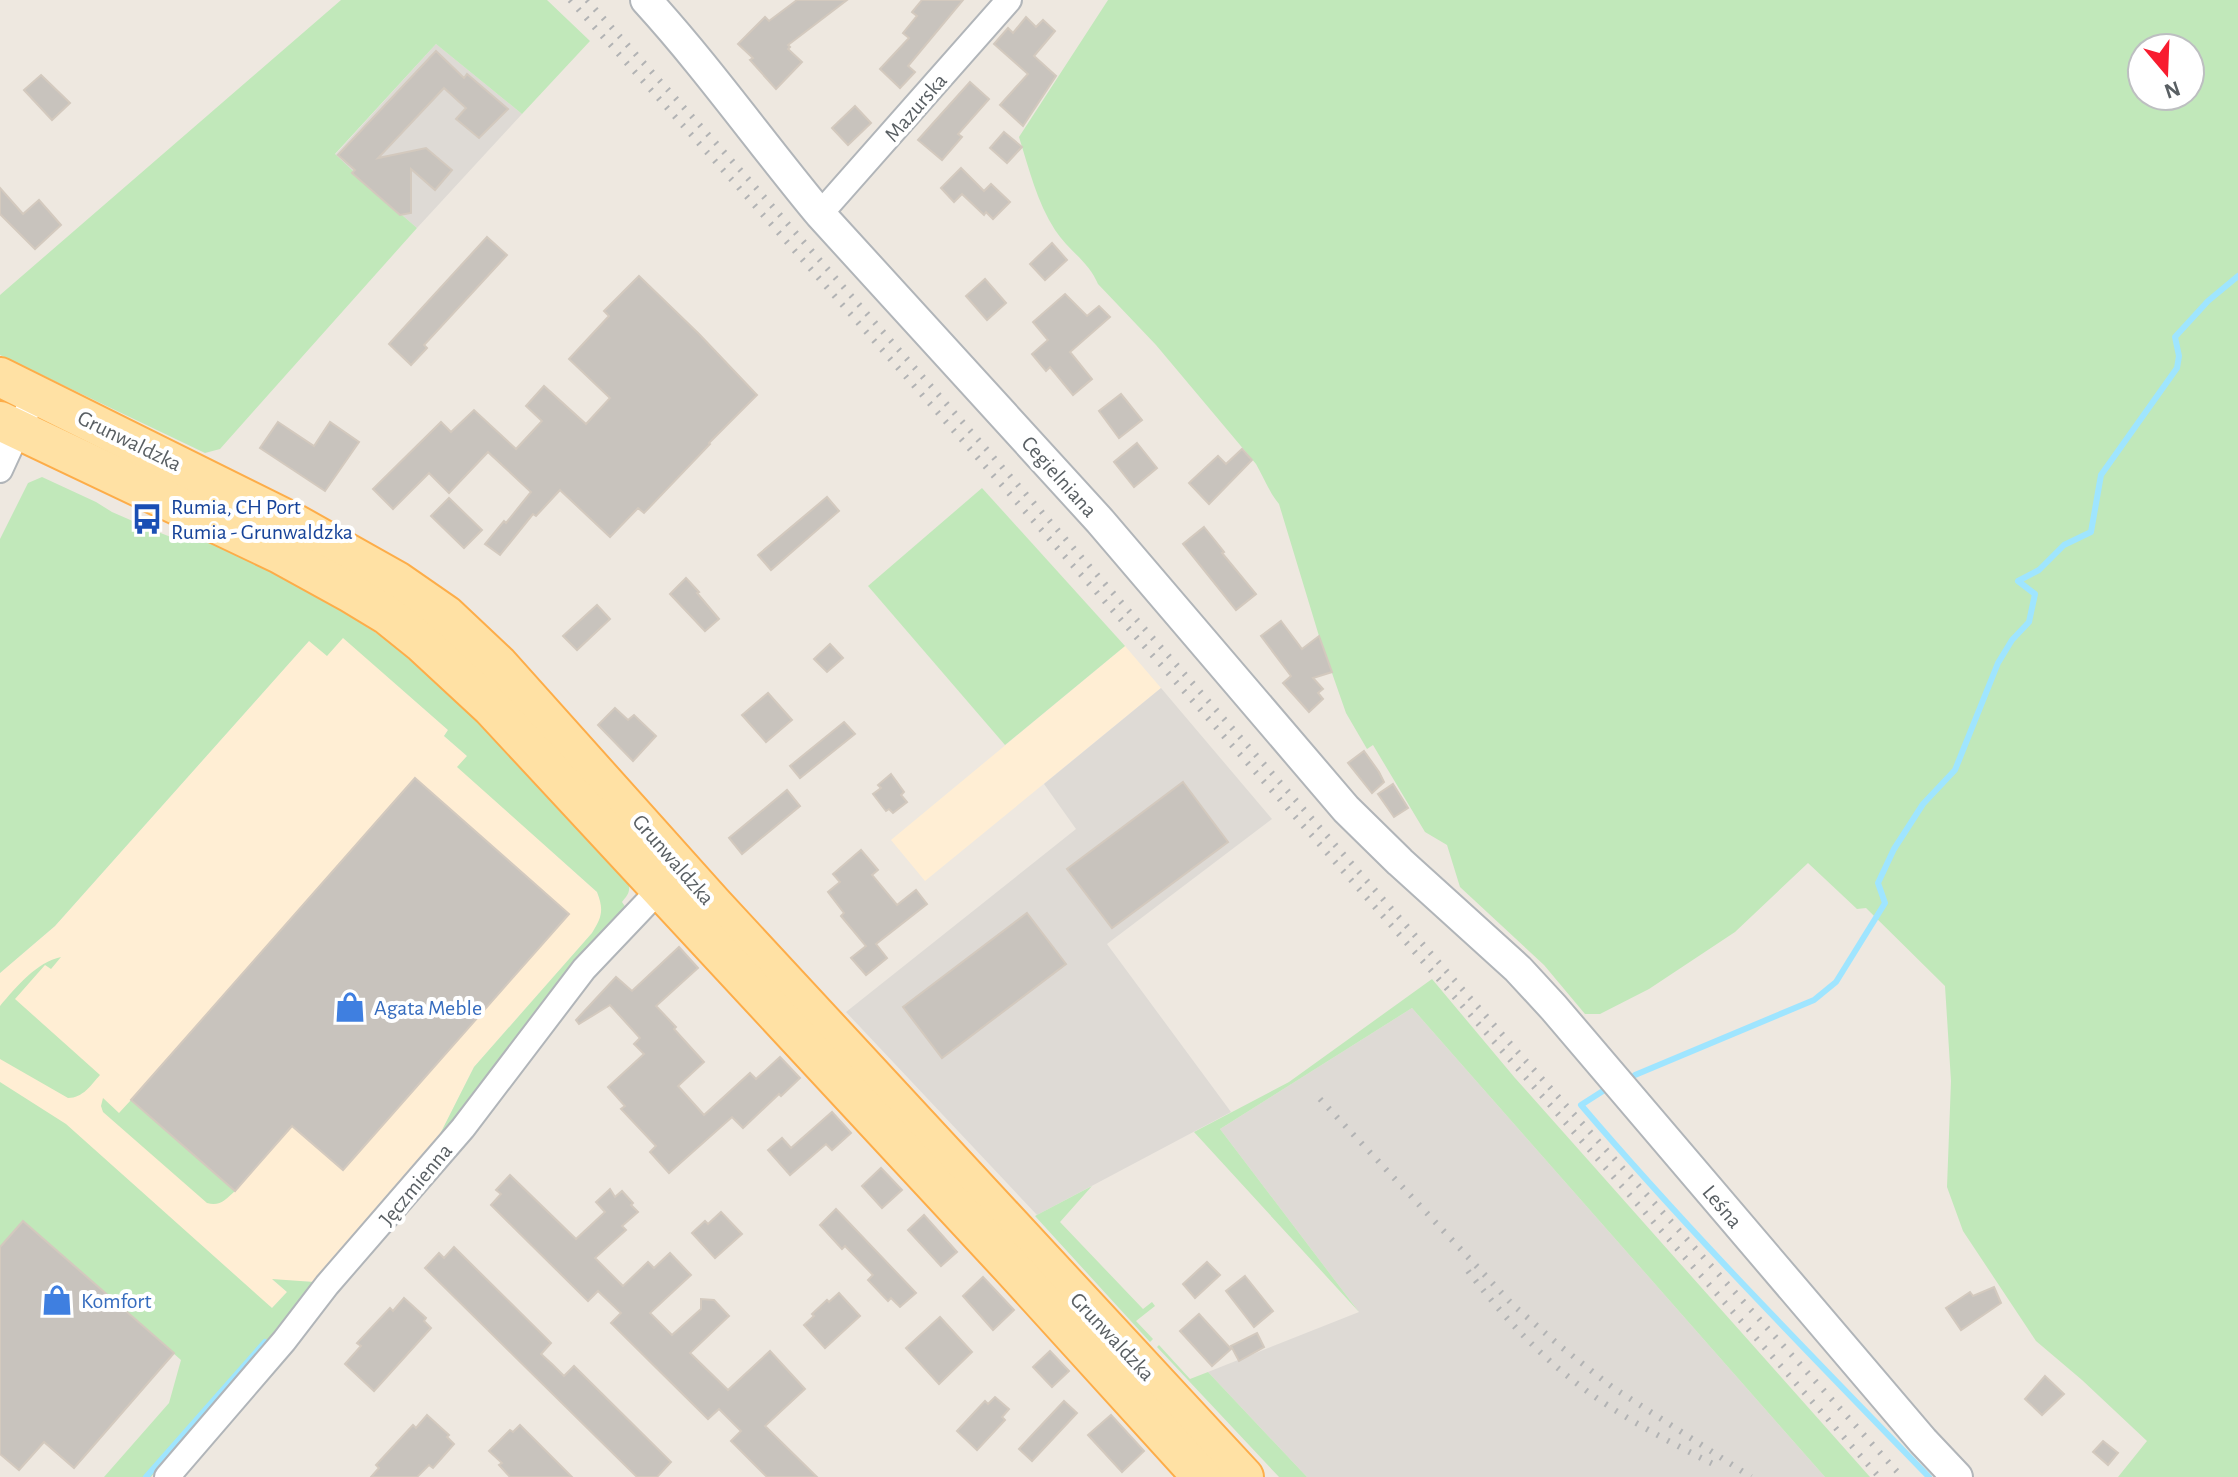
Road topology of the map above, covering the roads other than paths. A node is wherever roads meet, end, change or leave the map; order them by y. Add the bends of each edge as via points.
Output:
1 (646, 0) edge
2 (1009, 0) edge
3 (820, 214) junction
4 (0, 377) edge
5 (35, 394) junction
6 (9, 426) edge
7 (0, 470) edge
8 (660, 889) junction
9 (1486, 939) joint
10 (1197, 1475) edge
11 (167, 1477) edge
12 (1244, 1477) edge
13 (1957, 1477) edge

1 - 3 street, Cegielniana
2 - 3 street, Mazurska
3 - 9 street, Cegielniana via 1100,521 1346,809
4 - 5 main road, Grunwaldzka
5 - 6 street
5 - 12 main road, Grunwaldzka via 292,522 446,615 498,664
6 - 7 street
6 - 8 main road, Grunwaldzka via 280,554 387,615 491,707
8 - 10 main road, Grunwaldzka
8 - 11 street, Jęczmienna via 584,969 463,1128
9 - 13 street, Leśna via 1554,1008

